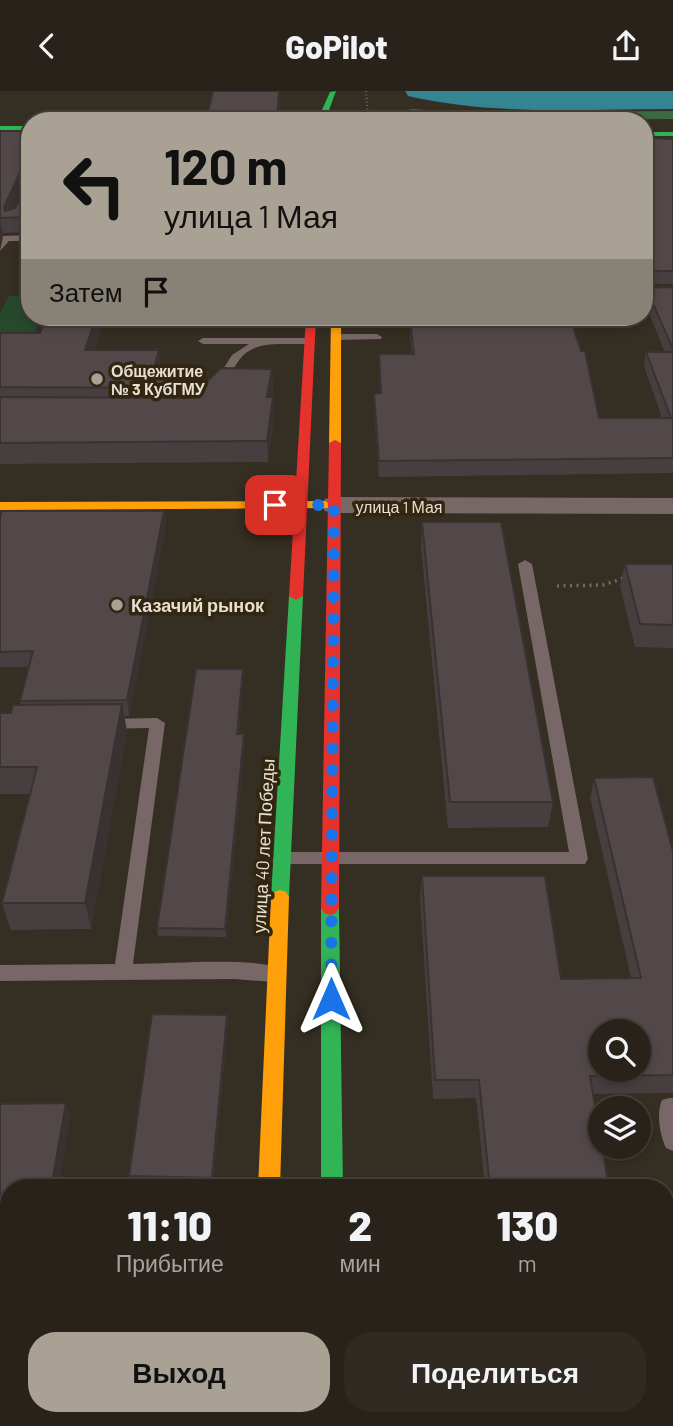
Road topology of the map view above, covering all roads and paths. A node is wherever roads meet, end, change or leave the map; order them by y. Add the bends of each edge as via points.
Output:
1 (366, 91) edge
2 (333, 92) edge
3 (325, 112) edge
4 (337, 112) edge
5 (366, 112) edge
6 (21, 120) edge
7 (0, 122) edge
8 (653, 127) edge
9 (673, 127) edge
10 (0, 128) edge
11 (21, 128) edge
12 (653, 134) edge
13 (673, 134) edge
14 (21, 238) edge
15 (0, 248) edge
16 (653, 293) edge
17 (673, 293) edge
18 (310, 326) edge
19 (336, 326) edge
20 (336, 337) junction
21 (377, 337) dead end
22 (203, 341) dead end
23 (267, 341) junction
24 (309, 341) junction
25 (207, 395) edge
26 (301, 505) junction
27 (334, 505) junction
28 (0, 506) edge
29 (673, 506) edge
30 (525, 564) dead end
31 (627, 577) edge
32 (529, 586) junction
33 (92, 724) edge
34 (281, 859) junction
35 (330, 860) junction
36 (123, 972) junction
37 (0, 973) edge
38 (276, 974) junction
39 (673, 1107) edge
40 (673, 1141) edge
41 (269, 1179) edge
42 (332, 1179) edge

1 - 5 path
2 - 3 main road
2 - 4 main road
6 - 7 main road
8 - 9 main road
10 - 11 main road
12 - 13 main road
14 - 15 lane via 6,238
16 - 17 street
18 - 24 main road, улица 40 лет Победы
19 - 20 main road
20 - 21 lane
20 - 27 main road
22 - 23 lane
23 - 24 lane
23 - 25 lane via 244,348 232,358 231,369
24 - 26 main road, улица 40 лет Победы
26 - 27 main road, улица 1 Мая
26 - 28 main road, улица 1 Мая
26 - 34 main road, улица 40 лет Победы
27 - 29 street, улица 1 Мая
27 - 35 main road
30 - 32 lane
31 - 32 path via 603,585
32 - 35 lane via 579,859
33 - 36 lane via 157,723
34 - 35 lane
34 - 38 main road, улица 40 лет Победы
35 - 42 main road
36 - 37 lane
36 - 38 lane
38 - 41 main road, улица 40 лет Победы
39 - 40 lane via 669,1107

